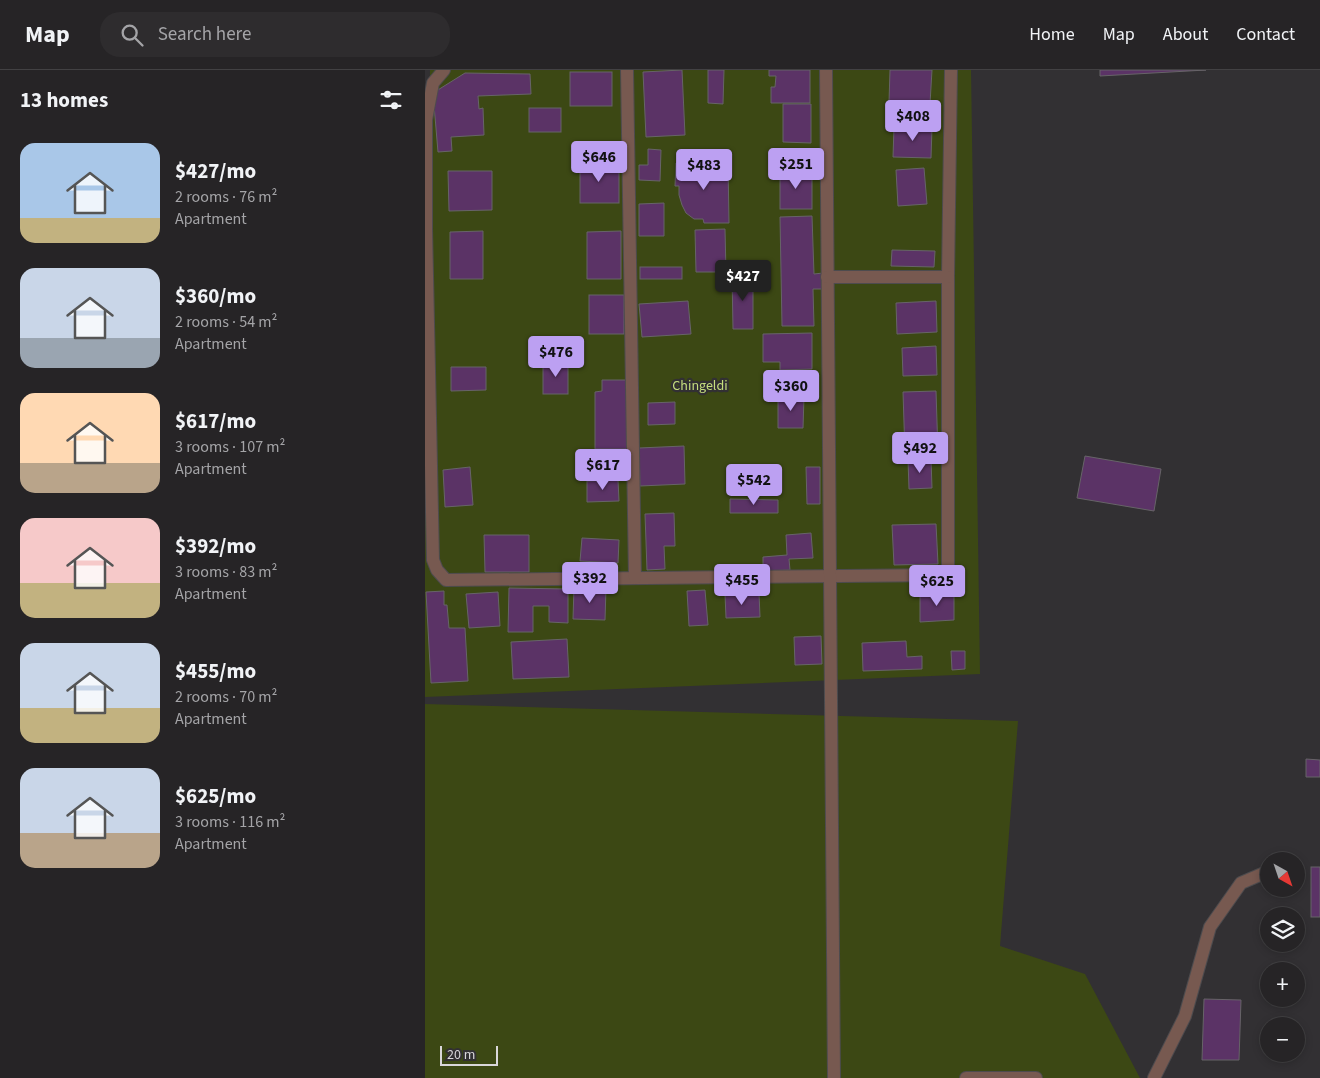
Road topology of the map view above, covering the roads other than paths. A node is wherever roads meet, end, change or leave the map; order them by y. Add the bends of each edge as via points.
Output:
1 (444, 70) edge
2 (627, 70) edge
3 (825, 70) edge
4 (951, 70) edge
5 (827, 277) junction
6 (948, 277) junction
7 (830, 577) junction
8 (635, 578) junction
9 (1260, 875) edge
10 (834, 1078) edge
11 (966, 1078) edge
12 (1036, 1078) edge
13 (1154, 1078) edge

1 - 8 street via 433,83 426,120 433,560 446,580
2 - 8 street
3 - 5 street
4 - 6 street
5 - 6 street
5 - 7 street
6 - 7 street via 948,575
7 - 8 street
7 - 10 street
9 - 13 street via 1241,883 1210,927 1185,1016
11 - 12 street

